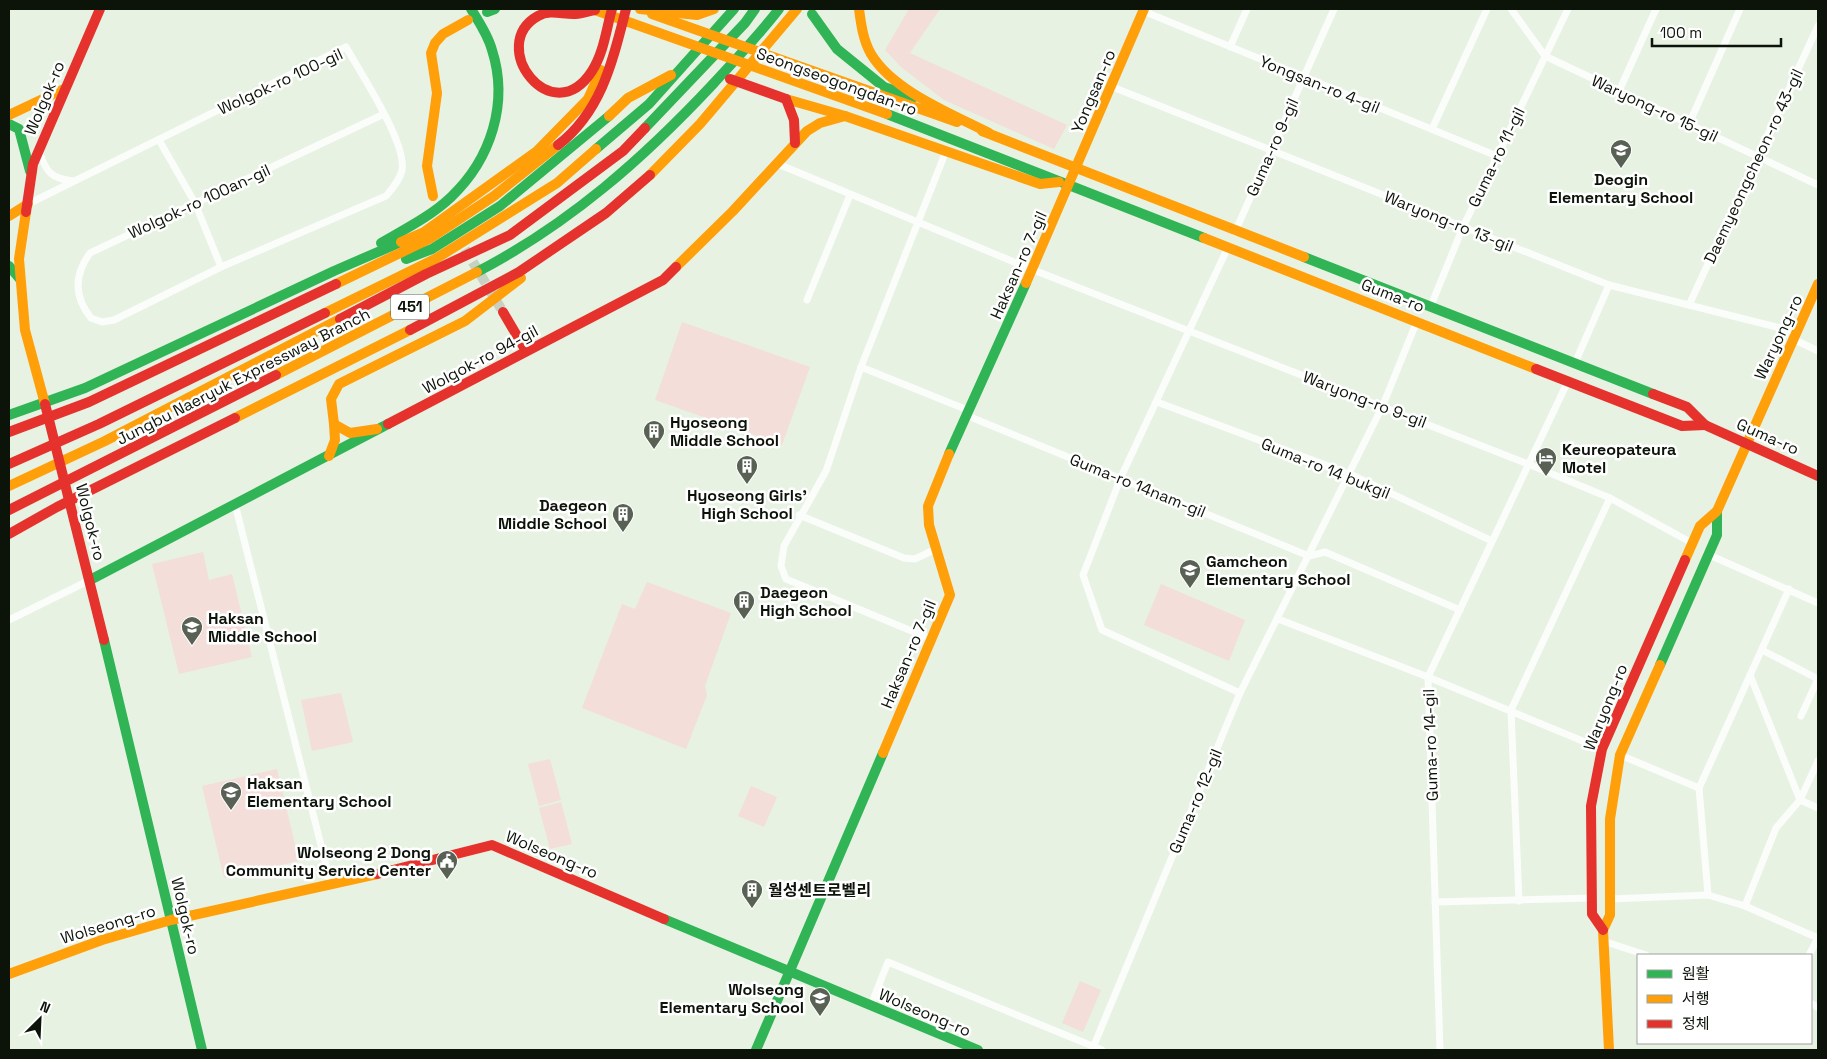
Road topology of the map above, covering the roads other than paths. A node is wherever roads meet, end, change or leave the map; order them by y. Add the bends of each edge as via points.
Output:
1 (100, 9) edge
2 (471, 9) edge
3 (489, 9) edge
4 (495, 9) edge
5 (594, 9) edge
6 (612, 9) edge
7 (618, 9) edge
8 (626, 9) edge
9 (640, 9) edge
10 (714, 9) edge
11 (756, 9) edge
12 (779, 9) edge
13 (797, 9) edge
14 (859, 9) edge
15 (1247, 9) edge
16 (1334, 9) edge
17 (1486, 9) edge
18 (1511, 9) edge
19 (1568, 9) edge
20 (1656, 9) edge
21 (1740, 9) edge
22 (1144, 10) edge
23 (731, 13) edge
24 (812, 14) dead end
25 (468, 20) dead end
26 (1818, 26) edge
27 (610, 40) junction
28 (1230, 47) junction
29 (1545, 56) junction
30 (1303, 77) junction
31 (1110, 86) junction
32 (64, 89) junction
33 (1619, 92) junction
34 (786, 99) junction
35 (926, 101) junction
36 (384, 114) junction
37 (9, 115) edge
38 (845, 116) junction
39 (9, 124) edge
40 (1689, 124) junction
41 (1432, 130) junction
42 (989, 133) junction
43 (158, 140) junction
44 (795, 143) junction
45 (39, 150) junction
46 (1270, 150) junction
47 (946, 151) junction
48 (1497, 156) junction
49 (1757, 156) junction
50 (778, 164) junction
51 (1077, 168) junction
52 (31, 174) junction
53 (74, 180) junction
54 (1066, 183) junction
55 (1818, 185) edge
56 (850, 195) junction
57 (433, 196) dead end
58 (195, 203) junction
59 (28, 204) junction
60 (606, 213) junction
61 (9, 216) edge
62 (918, 222) junction
63 (1463, 227) junction
64 (1235, 232) junction
65 (1228, 247) junction
66 (9, 266) edge
67 (221, 267) junction
68 (1031, 268) junction
69 (334, 271) junction
70 (20, 279) junction
71 (1818, 284) edge
72 (1609, 285) junction
73 (319, 291) junction
74 (807, 300) dead end
75 (1689, 305) junction
76 (1430, 308) junction
77 (503, 312) tunnel mouth
78 (1417, 321) junction
79 (102, 322) joint
80 (1189, 332) junction
81 (1794, 335) junction
82 (526, 351) junction
83 (1818, 351) edge
84 (1575, 364) junction
85 (861, 367) junction
86 (1568, 382) junction
87 (1157, 402) junction
88 (1383, 405) junction
89 (969, 413) junction
90 (9, 415) edge
91 (334, 424) junction
92 (1705, 425) junction
93 (376, 429) junction
94 (9, 432) edge
95 (1748, 442) junction
96 (329, 456) junction
97 (9, 464) edge
98 (1528, 464) junction
99 (1350, 474) junction
100 (1818, 476) edge
101 (1121, 477) junction
102 (9, 486) edge
103 (1610, 498) junction
104 (235, 504) junction
105 (9, 510) edge
106 (1717, 511) junction
107 (799, 515) junction
108 (9, 534) edge
109 (1492, 541) junction
110 (1692, 544) junction
111 (936, 549) junction
112 (1707, 554) junction
113 (1309, 556) junction
114 (90, 580) junction
115 (1789, 589) junction
116 (1818, 603) edge
117 (1460, 610) junction
118 (1278, 619) junction
119 (9, 620) edge
120 (931, 639) junction
121 (1762, 650) junction
122 (1750, 675) junction
123 (1428, 677) junction
124 (1818, 679) edge
125 (1240, 692) junction
126 (1511, 710) junction
127 (1801, 716) dead end
128 (1602, 749) junction
129 (1620, 755) junction
130 (1818, 761) edge
131 (1699, 788) junction
132 (1800, 800) junction
133 (1818, 808) edge
134 (331, 884) junction
135 (1708, 895) junction
136 (1592, 898) junction
137 (1610, 899) junction
138 (1519, 901) junction
139 (1435, 902) junction
140 (1745, 906) junction
141 (171, 920) junction
142 (1603, 935) junction
143 (1818, 938) edge
144 (1644, 954) edge
145 (1810, 954) edge
146 (789, 970) junction
147 (9, 974) edge
148 (871, 1005) junction
149 (1092, 1048) edge
150 (202, 1050) edge
151 (756, 1050) edge
152 (978, 1050) edge
153 (1102, 1050) edge
154 (1440, 1050) edge
155 (1609, 1050) edge

1 - 32 main road, Wolgok-ro
2 - 69 main road via 492,48 498,78 495,128 483,157 452,197 430,214
3 - 4 main road via 487,12
5 - 27 main road via 577,14 545,13 535,17 522,34 518,52 521,67 534,83 545,90 569,90 581,84
5 - 54 main road, Seongseogongdan-ro via 770,71
6 - 27 main road
7 - 27 main road
8 - 27 main road
9 - 10 main road via 698,15
9 - 42 main road, Seongseogongdan-ro
11 - 102 main road, Jungbu Naeryuk Expressway Branch / 451 via 623,150 510,235 426,274 104,441
12 - 105 main road, Jungbu Naeryuk Expressway Branch / 451 via 764,30 683,116 633,164 515,252
13 - 60 main road via 700,124
14 - 35 main road via 861,27 872,56 895,79
15 - 28 street
16 - 30 street, Guma-ro 9-gil
17 - 41 street
18 - 29 street, Waryong-ro 15-gil
19 - 29 street, Guma-ro 11-gil
20 - 33 street
21 - 40 street
22 - 28 street, Yongsan-ro 4-gil
22 - 31 main road, Yongsan-ro
23 - 97 main road via 649,104 557,183 436,258 99,424
24 - 35 main road via 837,49 884,87
25 - 57 main road via 441,35 432,48 437,110 425,165
26 - 49 street, Daemyeongcheon-ro 43-gil
27 - 69 main road via 603,66 588,99 537,151 424,232
27 - 73 main road via 610,71 598,98 574,133 494,196 429,239
28 - 30 street, Yongsan-ro 4-gil
29 - 33 street, Waryong-ro 15-gil
29 - 48 street, Guma-ro 11-gil
30 - 41 street, Yongsan-ro 4-gil
30 - 46 street, Guma-ro 9-gil
31 - 46 street, Waryong-ro 13-gil
31 - 51 main road, Yongsan-ro
32 - 37 main road
32 - 45 main road, Wolgok-ro
33 - 40 street, Waryong-ro 15-gil
34 - 38 main road
34 - 44 main road via 794,120
34 - 73 main road via 727,78 692,73 672,75 628,98 595,130 500,206 432,249
35 - 42 main road
36 - 43 street, Wolgok-ro 100-gil via 346,47
36 - 58 street, Wolgok-ro 100an-gil
36 - 67 street, Wolgok-ro 100-gil via 402,159 402,172 386,196
38 - 44 main road, Wolgok-ro 94-gil via 807,130
38 - 47 main road
39 - 52 main road via 19,129
40 - 49 street, Waryong-ro 15-gil
41 - 48 street, Yongsan-ro 4-gil
42 - 51 main road, Seongseogongdan-ro
43 - 53 street, Wolgok-ro 100-gil
43 - 58 street
44 - 50 main road, Wolgok-ro 94-gil
45 - 52 main road, Wolgok-ro
45 - 53 street via 44,168 58,179
46 - 63 street, Waryong-ro 13-gil
46 - 64 street, Guma-ro 9-gil
47 - 54 main road via 1040,184
47 - 62 street
48 - 63 street, Guma-ro 11-gil
49 - 55 street, Waryong-ro 15-gil
49 - 75 street, Daemyeongcheon-ro 43-gil
50 - 56 street, Waryong-ro 9-gil
50 - 82 main road, Wolgok-ro 94-gil via 663,280
51 - 54 main road, Yongsan-ro
51 - 64 main road, Guma-ro
52 - 59 main road, Wolgok-ro
53 - 59 street, Wolgok-ro 100-gil
54 - 65 main road, Guma-ro
54 - 68 main road, Haksan-ro 7-gil
56 - 62 street, Waryong-ro 9-gil
56 - 74 street
58 - 67 street
58 - 79 street, Wolgok-ro 100an-gil via 90,253 82,264 77,281 78,294 91,318
59 - 61 main road
59 - 70 main road, Wolgok-ro via 19,259
60 - 91 main road via 465,322 339,384 331,399
60 - 108 main road via 519,272 452,309
62 - 68 street, Waryong-ro 9-gil
62 - 85 street
63 - 72 street, Waryong-ro 13-gil
63 - 76 street, Guma-ro 11-gil
64 - 76 main road, Guma-ro
65 - 78 main road, Guma-ro
65 - 80 street
66 - 70 main road
67 - 79 street, Wolgok-ro 100-gil via 114,320
68 - 80 street, Waryong-ro 9-gil
68 - 89 main road, Haksan-ro 7-gil
69 - 90 main road via 85,388
70 - 114 main road, Wolgok-ro via 25,330
71 - 81 main road, Waryong-ro
72 - 75 street, Waryong-ro 13-gil
72 - 84 street
73 - 94 main road via 89,402
75 - 81 street, Waryong-ro 13-gil
76 - 84 main road, Guma-ro
77 - 82 main road
78 - 86 main road, Guma-ro
78 - 88 street, Guma-ro 12-gil
80 - 87 street
80 - 88 street, Waryong-ro 9-gil
81 - 83 street, Waryong-ro 13-gil
81 - 95 main road, Waryong-ro
82 - 93 main road, Wolgok-ro 94-gil
84 - 92 main road, Guma-ro via 1687,406
85 - 89 street, Guma-ro 14nam-gil
85 - 107 street via 826,471
86 - 92 main road, Guma-ro via 1682,426
86 - 98 street, Guma-ro 14-gil
87 - 99 street, Guma-ro 14 bukgil
87 - 101 street
88 - 98 street, Waryong-ro 9-gil
88 - 99 street, Guma-ro 12-gil
89 - 101 street, Guma-ro 14nam-gil
89 - 111 main road, Haksan-ro 7-gil via 928,506
91 - 93 main road via 350,433
91 - 96 main road via 335,440
92 - 95 main road, Guma-ro
93 - 96 main road, Wolgok-ro 94-gil
95 - 100 main road, Guma-ro
95 - 106 main road, Waryong-ro
96 - 104 main road, Wolgok-ro 94-gil
98 - 103 street, Waryong-ro 9-gil
98 - 109 street, Guma-ro 14-gil
99 - 109 street, Guma-ro 14 bukgil
99 - 113 street, Guma-ro 12-gil
101 - 113 street, Guma-ro 14nam-gil
101 - 125 street via 1083,575 1102,630
103 - 110 street, Waryong-ro 9-gil
103 - 126 street
104 - 114 main road, Wolgok-ro 94-gil
104 - 134 street
106 - 110 main road, Waryong-ro via 1700,526
106 - 112 main road, Waryong-ro via 1717,535
107 - 111 street via 904,558 915,559
107 - 120 street via 784,546 780,566 786,579
109 - 117 street, Guma-ro 14-gil
110 - 128 main road, Waryong-ro
111 - 120 main road, Haksan-ro 7-gil via 950,595
112 - 115 street
112 - 129 main road, Waryong-ro
113 - 117 street via 1324,552
113 - 118 street, Guma-ro 12-gil
114 - 119 street
114 - 141 main road, Wolgok-ro
115 - 116 street
115 - 121 street
117 - 123 street, Guma-ro 14-gil
118 - 123 street
118 - 125 street, Guma-ro 12-gil
120 - 146 main road, Haksan-ro 7-gil
121 - 122 street
121 - 124 street
122 - 131 street
122 - 132 street
123 - 126 street
123 - 139 street, Guma-ro 14-gil
124 - 127 street
125 - 149 street, Guma-ro 12-gil
126 - 128 street
126 - 138 street
128 - 136 main road, Waryong-ro via 1591,806
129 - 131 street
129 - 137 main road, Waryong-ro via 1610,820
130 - 132 street
131 - 135 street
132 - 133 street
132 - 140 street via 1776,828
134 - 141 main road, Wolseong-ro
134 - 146 main road, Wolseong-ro via 492,845
135 - 137 street
135 - 140 street
136 - 138 street
136 - 142 main road, Waryong-ro via 1592,914
137 - 142 main road, Waryong-ro via 1610,915
138 - 139 street
139 - 154 street, Guma-ro 14-gil
140 - 143 street
141 - 147 main road, Wolseong-ro via 102,940
141 - 150 main road, Wolgok-ro
142 - 144 street
142 - 155 main road, Waryong-ro
143 - 145 street
146 - 148 main road, Wolseong-ro
146 - 151 main road, Haksan-ro 7-gil
148 - 149 street via 888,962
148 - 152 main road, Wolseong-ro
149 - 153 street

